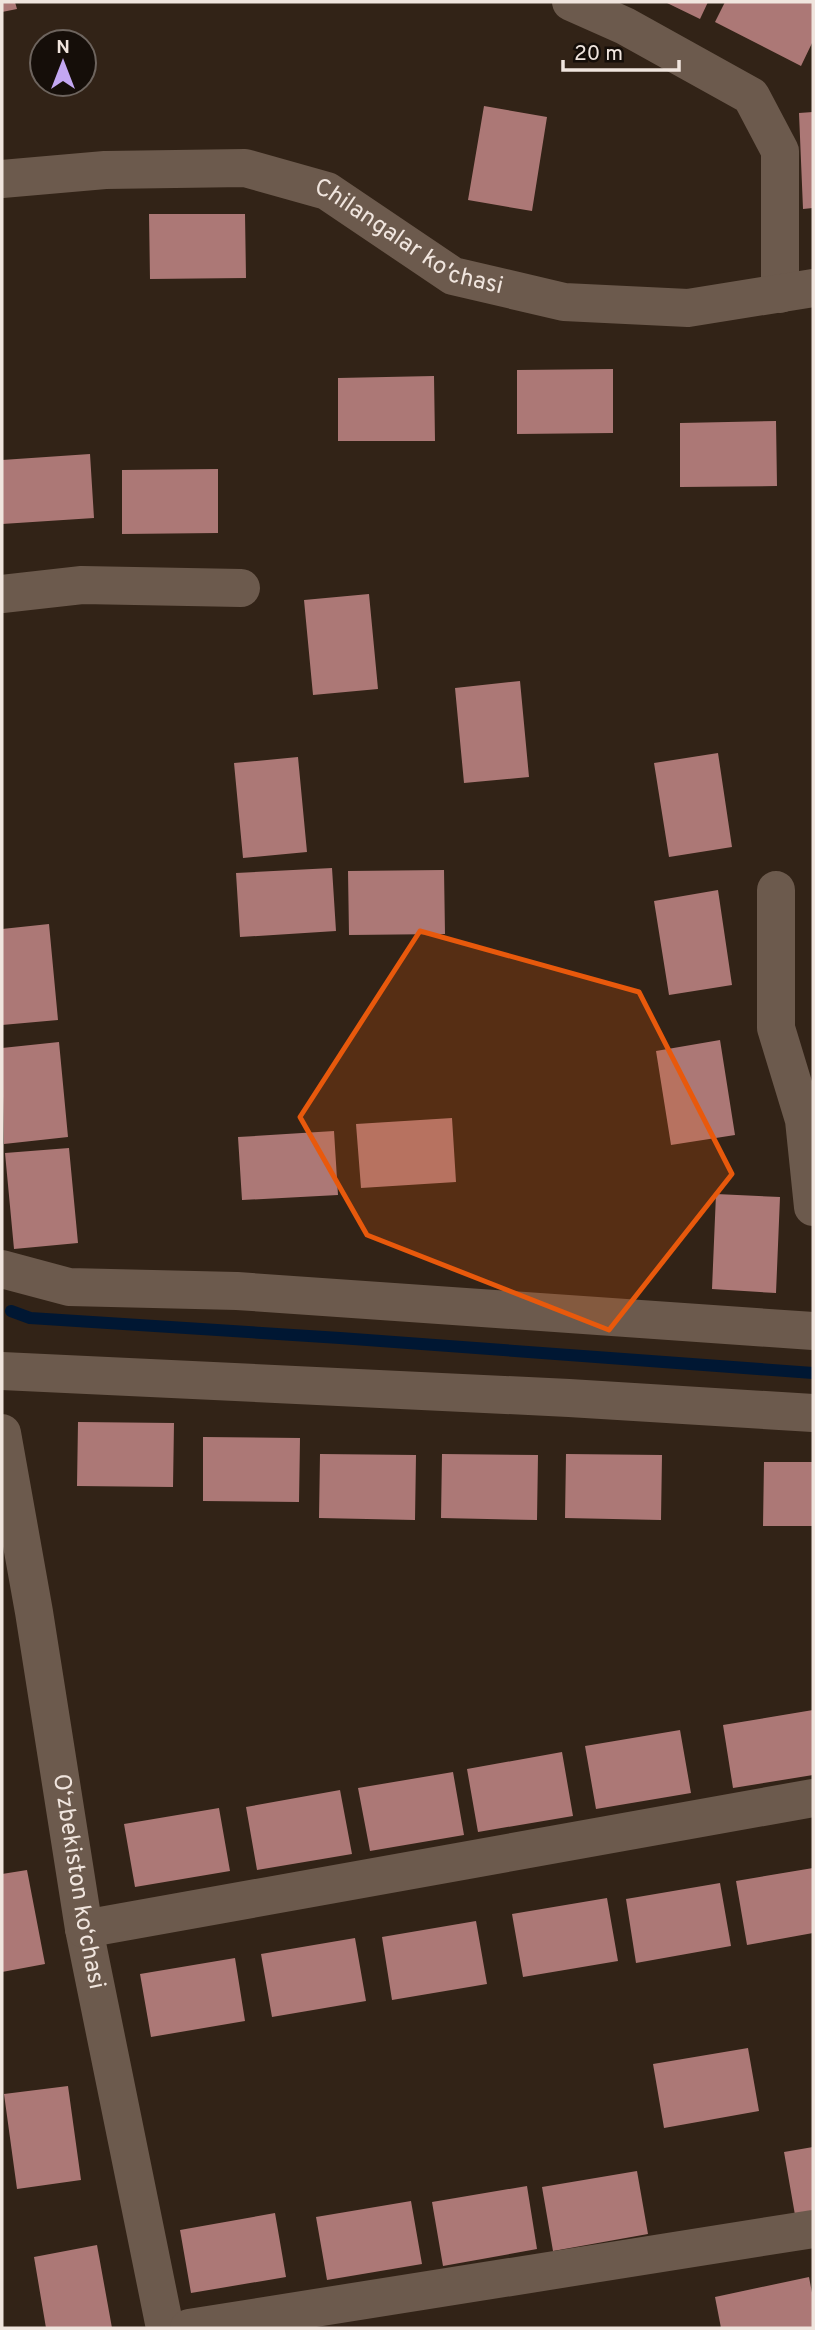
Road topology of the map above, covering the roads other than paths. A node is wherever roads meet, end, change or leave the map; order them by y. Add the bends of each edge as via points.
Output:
1 (571, 2) edge
2 (2, 179) edge
3 (797, 291) edge
4 (240, 588) dead end
5 (2, 594) edge
6 (775, 890) dead end
7 (813, 1207) edge
8 (2, 1269) edge
9 (813, 1331) edge
10 (2, 1371) edge
11 (813, 1413) edge
12 (2, 1433) edge
13 (813, 1798) edge
14 (84, 1929) junction
15 (813, 2230) edge
16 (164, 2328) edge
17 (189, 2328) edge

1 - 3 street via 625,26 751,96 780,151
2 - 3 street, Chilangalar ko'chasi via 105,170 245,168 327,191 453,276 564,302 688,308
4 - 5 street via 82,585
6 - 7 street via 775,1028 804,1120
8 - 9 street via 69,1287 237,1291
10 - 11 street
12 - 14 street, O‘zbekiston ko‘chasi
13 - 14 street
14 - 16 street, O‘zbekiston ko‘chasi
15 - 17 street

